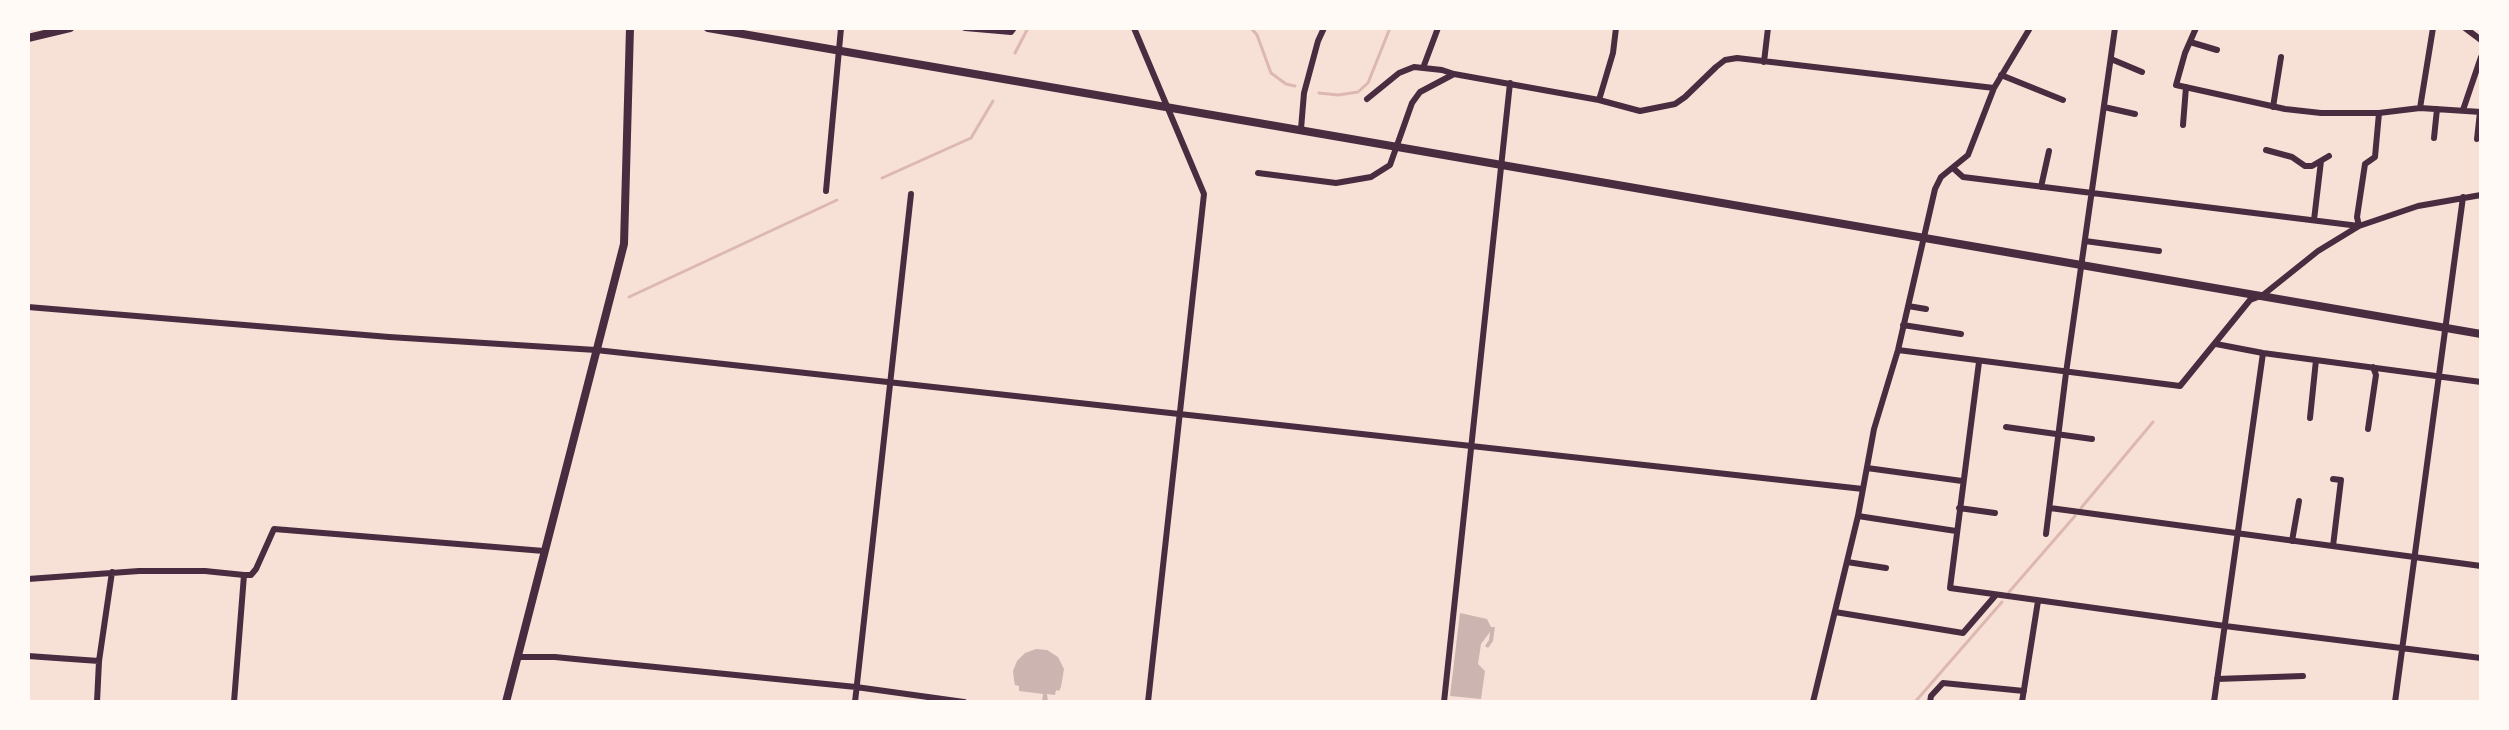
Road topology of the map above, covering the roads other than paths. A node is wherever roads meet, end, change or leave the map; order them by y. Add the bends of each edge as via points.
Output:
1 (70, 28) edge
2 (630, 28) edge
3 (708, 28) edge
4 (841, 28) edge
5 (965, 28) edge
6 (1014, 28) edge
7 (1134, 28) edge
8 (1324, 28) edge
9 (1438, 28) edge
10 (1616, 28) edge
11 (1768, 28) edge
12 (2030, 28) edge
13 (2115, 28) edge
14 (2196, 28) edge
15 (2433, 28) edge
16 (2465, 28) edge
17 (1001, 29) edge
18 (757, 32) edge
19 (28, 38) edge
20 (2481, 40) edge
21 (2190, 42) junction
22 (2217, 50) dead end
23 (839, 51) junction
24 (2281, 57) dead end
25 (2481, 57) edge
26 (2111, 59) junction
27 (1764, 62) junction
28 (1423, 68) junction
29 (2142, 72) dead end
30 (1454, 74) junction
31 (2001, 75) junction
32 (1510, 83) junction
33 (2186, 87) junction
34 (1994, 88) junction
35 (1367, 99) dead end
36 (1599, 100) junction
37 (2063, 100) dead end
38 (1165, 106) junction
39 (2104, 107) junction
40 (2273, 107) junction
41 (2420, 108) junction
42 (2437, 109) junction
43 (2463, 110) junction
44 (2480, 112) edge
45 (2379, 113) junction
46 (2135, 114) dead end
47 (2183, 125) dead end
48 (1301, 129) junction
49 (2434, 138) dead end
50 (2477, 139) dead end
51 (1399, 145) junction
52 (2266, 150) dead end
53 (2049, 151) dead end
54 (2329, 156) dead end
55 (2321, 161) junction
56 (1501, 164) junction
57 (1953, 168) junction
58 (1258, 173) dead end
59 (2041, 187) junction
60 (826, 191) dead end
61 (2091, 193) junction
62 (911, 194) dead end
63 (2481, 195) edge
64 (2463, 197) junction
65 (2314, 220) junction
66 (2359, 226) junction
67 (1923, 239) junction
68 (2085, 241) junction
69 (2159, 251) dead end
70 (2083, 264) junction
71 (2263, 295) junction
72 (1908, 306) junction
73 (28, 307) edge
74 (1926, 309) dead end
75 (1903, 325) junction
76 (2445, 328) junction
77 (1961, 334) dead end
78 (2481, 334) edge
79 (2216, 344) junction
80 (596, 350) junction
81 (1898, 350) junction
82 (2263, 353) junction
83 (2316, 360) junction
84 (1979, 362) junction
85 (2373, 367) junction
86 (2066, 373) junction
87 (2439, 376) junction
88 (2481, 382) edge
89 (890, 384) junction
90 (2302, 411) dead end
91 (1181, 415) junction
92 (2006, 427) dead end
93 (2368, 429) dead end
94 (2058, 434) junction
95 (2092, 439) dead end
96 (1470, 445) junction
97 (1867, 468) junction
98 (2333, 479) dead end
99 (1962, 481) junction
100 (1863, 489) junction
101 (2299, 501) dead end
102 (1959, 508) junction
103 (2050, 508) junction
104 (1995, 513) dead end
105 (1858, 516) junction
106 (1956, 531) junction
107 (2238, 533) junction
108 (2046, 534) dead end
109 (2292, 541) junction
110 (2333, 546) junction
111 (544, 551) junction
112 (2416, 558) junction
113 (1847, 562) junction
114 (2481, 566) edge
115 (1886, 568) dead end
116 (112, 572) junction
117 (244, 575) junction
118 (28, 579) edge
119 (1995, 596) junction
120 (2038, 601) junction
121 (1885, 610) dead end
122 (1835, 612) junction
123 (1883, 620) junction
124 (2225, 626) junction
125 (2403, 650) junction
126 (28, 656) edge
127 (518, 657) junction
128 (2481, 658) edge
129 (99, 661) junction
130 (2303, 676) dead end
131 (2217, 679) junction
132 (856, 687) junction
133 (2024, 691) junction
134 (2022, 701) edge
135 (97, 702) edge
136 (234, 702) edge
137 (506, 702) edge
138 (855, 702) edge
139 (964, 702) edge
140 (1148, 702) edge
141 (1444, 702) edge
142 (1813, 702) edge
143 (1930, 702) edge
144 (2031, 702) edge
145 (2214, 702) edge
146 (2395, 702) edge

1 - 19 street
2 - 80 street via 626,229
3 - 18 street
4 - 23 street
5 - 17 street
6 - 17 street
7 - 38 street
8 - 48 street via 1305,92
9 - 28 street
10 - 36 street
11 - 27 street
12 - 31 street
13 - 26 street
14 - 21 street
15 - 41 street
16 - 20 street
18 - 23 street
21 - 22 street
21 - 33 street via 2176,85
23 - 38 street
23 - 60 street
24 - 40 street
25 - 43 street
26 - 29 street
26 - 39 street
27 - 34 street
27 - 36 street via 1725,60 1685,97 1657,109 1640,111
28 - 30 street
28 - 35 street via 1399,73
30 - 32 street
30 - 51 street via 1420,92
31 - 34 street
31 - 37 street
32 - 36 street
32 - 56 street
33 - 40 street
33 - 47 street
34 - 57 street via 1968,155
38 - 48 street
38 - 91 street via 1204,194
39 - 46 street
39 - 61 street
40 - 45 street
41 - 42 street
41 - 45 street
42 - 43 street
42 - 49 street
43 - 44 street
44 - 50 street
45 - 66 street via 2375,157 2365,164
48 - 51 street
51 - 56 street
51 - 58 street via 1390,165 1371,177 1336,183
52 - 55 street via 2305,166
53 - 59 street
54 - 55 street
55 - 65 street
56 - 67 street
56 - 96 street
57 - 59 street via 1963,177
57 - 67 street via 1935,189
59 - 61 street
61 - 65 street
61 - 68 street
62 - 89 street
63 - 64 street
64 - 66 street
64 - 76 street
65 - 66 street
66 - 71 street
67 - 70 street
67 - 72 street
68 - 69 street
68 - 70 street
70 - 71 street
70 - 86 street
71 - 76 street
71 - 79 street via 2250,300
72 - 74 street
72 - 75 street
73 - 80 street
75 - 77 street
75 - 81 street
76 - 78 street
76 - 87 street
79 - 82 street
79 - 86 street via 2180,386
80 - 89 street
80 - 111 street
81 - 84 street
81 - 97 street
82 - 83 street
82 - 107 street
83 - 85 street
83 - 90 street via 2310,415
84 - 86 street
84 - 99 street
85 - 87 street
85 - 93 street
86 - 94 street
87 - 88 street
87 - 112 street
89 - 91 street
89 - 132 street
91 - 96 street
91 - 140 street
92 - 94 street
94 - 95 street
94 - 103 street
96 - 100 street
96 - 141 street
97 - 99 street
97 - 100 street
98 - 110 street via 2345,481
99 - 102 street
100 - 105 street
101 - 109 street
102 - 104 street
102 - 106 street
103 - 107 street
103 - 108 street
105 - 106 street
105 - 113 street
106 - 119 street via 1950,588
107 - 109 street
107 - 124 street
109 - 110 street
110 - 112 street
111 - 117 street via 274,529 256,569
111 - 127 street
112 - 114 street
112 - 125 street
113 - 115 street
113 - 122 street
116 - 117 street
116 - 118 street
116 - 129 street
117 - 136 street
119 - 120 street
119 - 123 street via 1963,633
120 - 124 street
120 - 133 street
121 - 123 street
122 - 123 street
122 - 142 street
124 - 125 street
124 - 131 street
125 - 128 street
125 - 146 street
126 - 129 street
127 - 132 street
127 - 137 street
129 - 135 street
130 - 131 street
131 - 145 street
132 - 138 street
132 - 139 street
133 - 134 street
133 - 143 street via 1943,683
134 - 144 street

